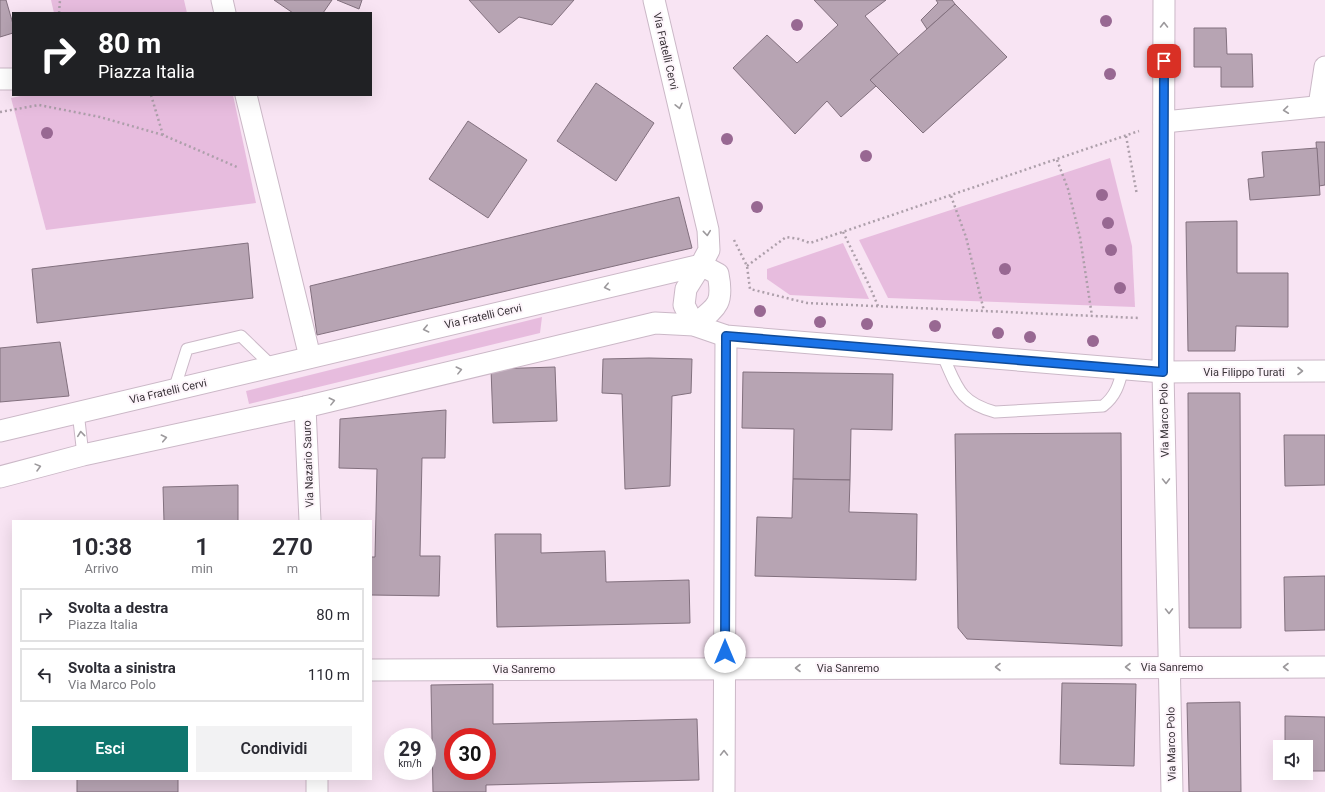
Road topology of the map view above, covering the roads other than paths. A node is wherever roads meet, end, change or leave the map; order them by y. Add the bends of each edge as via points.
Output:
1 (222, 0) edge
2 (654, 0) edge
3 (1164, 0) edge
4 (225, 12) edge
5 (1325, 67) edge
6 (0, 78) edge
7 (12, 79) edge
8 (246, 96) edge
9 (1322, 106) edge
10 (1164, 122) junction
11 (701, 265) junction
12 (694, 325) junction
13 (726, 336) junction
14 (942, 354) junction
15 (310, 357) junction
16 (272, 366) junction
17 (1123, 369) junction
18 (1325, 371) edge
19 (1163, 372) junction
20 (174, 390) junction
21 (305, 407) junction
22 (78, 412) junction
23 (0, 431) edge
24 (83, 455) junction
25 (0, 477) edge
26 (310, 520) edge
27 (1170, 667) junction
28 (1325, 667) edge
29 (725, 668) junction
30 (372, 670) edge
31 (317, 780) edge
32 (317, 792) edge
33 (724, 792) edge
34 (1172, 792) edge

1 - 4 street
2 -> 11 street, Via Fratelli Cervi via 708,230 709,250
10 -> 3 street, Via Marco Polo
5 - 9 street
6 - 7 street
8 - 15 street
9 -> 10 street
10 - 19 street, Via Marco Polo
11 - 12 street via 686,290 684,305
11 - 12 street via 718,274 721,291 716,308
11 -> 15 street, Via Fratelli Cervi
12 - 13 street, Via Filippo Turati
21 -> 12 street via 655,323
13 - 14 street, Via Filippo Turati
13 - 29 street
14 - 17 street, Via Filippo Turati
14 - 17 lane via 962,396 978,408 995,412 1103,406 1111,400 1117,390
15 - 16 street, Via Fratelli Cervi
16 - 20 street, Via Fratelli Cervi
16 - 20 lane via 241,336 187,349
17 - 19 street, Via Filippo Turati
19 -> 18 street, Via Filippo Turati
19 -> 27 street, Via Marco Polo
20 - 22 street, Via Fratelli Cervi
24 -> 21 street
21 - 26 street, Via Nazario Sauro
22 - 23 street, Via Fratelli Cervi
24 -> 22 lane
25 -> 24 street
28 -> 27 street, Via Sanremo
27 -> 29 street, Via Sanremo
27 - 34 street, Via Marco Polo
29 - 30 street, Via Sanremo
33 -> 29 street
31 - 32 street

